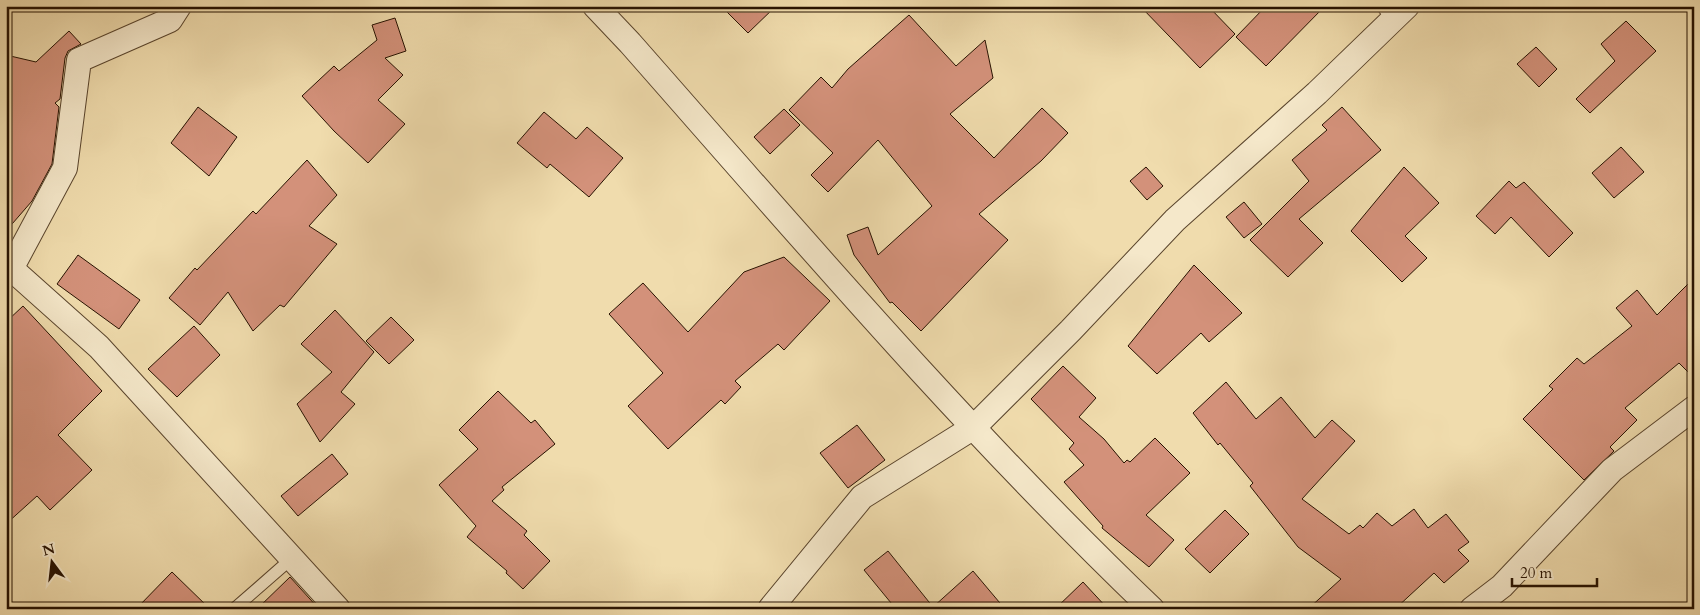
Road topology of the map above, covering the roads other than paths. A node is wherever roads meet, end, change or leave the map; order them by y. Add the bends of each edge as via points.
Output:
1 (179, 6) edge
2 (595, 6) edge
3 (1394, 11) edge
4 (8, 266) edge
5 (1694, 408) edge
6 (974, 427) junction
7 (291, 559) junction
8 (234, 609) edge
9 (338, 609) edge
10 (770, 609) edge
11 (1152, 609) edge
12 (1472, 609) edge

1 - 4 street via 170,20 79,60 65,168
2 - 6 street via 900,350
3 - 6 street via 1317,93 1176,220
4 - 7 street via 99,347
5 - 12 street via 1612,470 1502,586
6 - 10 street via 862,496
6 - 11 street via 1067,528
7 - 8 lane
7 - 9 street

